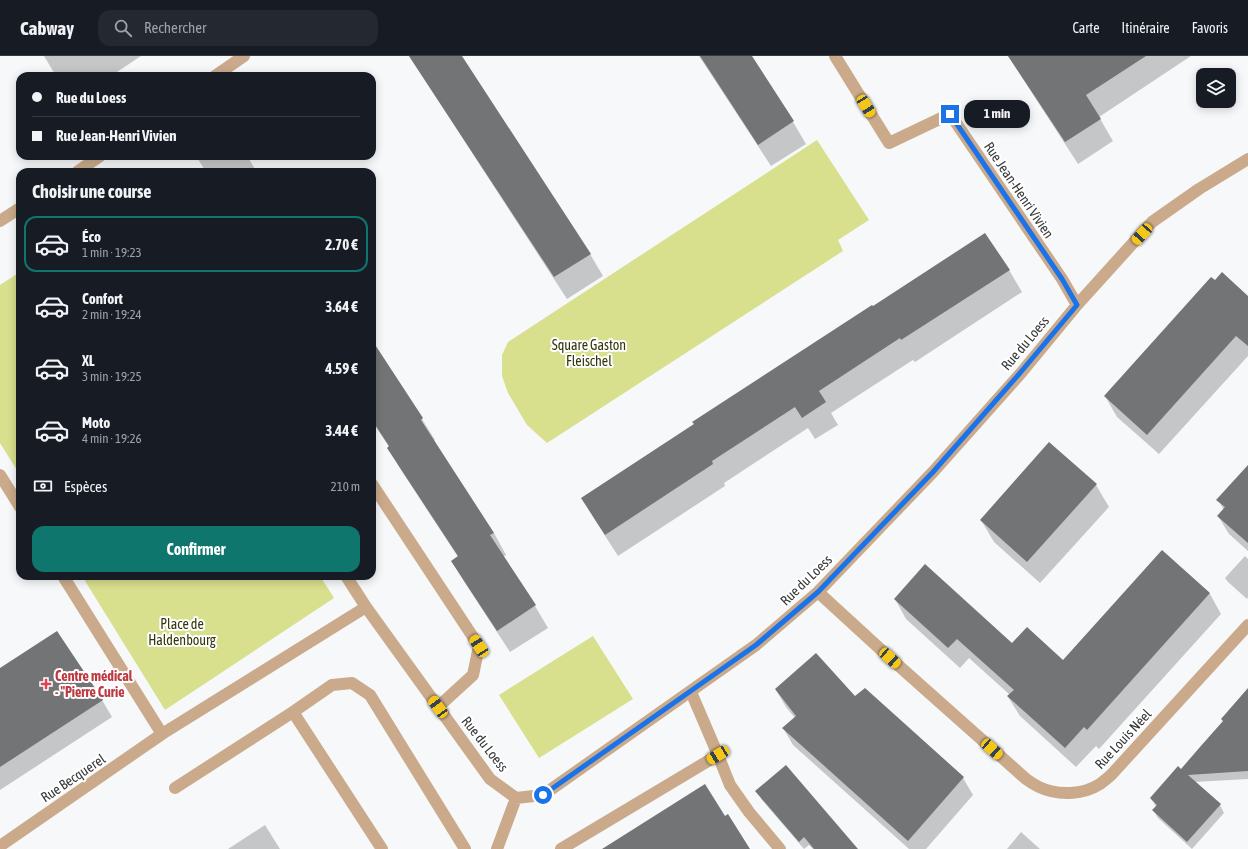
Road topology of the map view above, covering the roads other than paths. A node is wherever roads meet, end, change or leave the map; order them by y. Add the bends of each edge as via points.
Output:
1 (244, 56) edge
2 (835, 56) edge
3 (221, 72) edge
4 (1248, 159) edge
5 (95, 160) edge
6 (84, 168) edge
7 (16, 211) edge
8 (0, 221) edge
9 (1077, 305) junction
10 (0, 475) edge
11 (376, 490) edge
12 (16, 501) edge
13 (66, 580) edge
14 (349, 580) edge
15 (818, 592) junction
16 (366, 607) junction
17 (1248, 625) edge
18 (691, 692) junction
19 (438, 707) junction
20 (293, 712) junction
21 (162, 734) junction
22 (718, 755) junction
23 (175, 788) dead end
24 (516, 798) junction
25 (0, 846) edge
26 (382, 849) edge
27 (465, 849) edge
28 (497, 849) edge
29 (561, 849) edge
30 (780, 849) edge

1 - 3 street
2 - 9 street, Rue Jean-Henri Vivien via 889,143 950,114
4 - 9 street, Rue du Loess via 1198,189 1152,222
5 - 6 street
7 - 8 street
9 - 15 street, Rue du Loess via 933,472
10 - 12 street
11 - 19 street via 479,646 473,676
13 - 21 street
14 - 16 street
15 - 17 street, Rue Louis Néel via 1026,779 1052,792 1066,794 1099,785 1112,774
15 - 18 street, Rue du Loess via 756,645
16 - 19 street, Rue du Loess
16 - 21 street
18 - 22 street
18 - 24 street, Rue du Loess via 543,795
19 - 24 street, Rue du Loess via 490,779
20 - 23 street
20 - 26 street
20 - 27 street via 332,685 352,683 370,695
21 - 25 street, Rue Becquerel
22 - 29 street
22 - 30 street via 730,785
24 - 28 street

